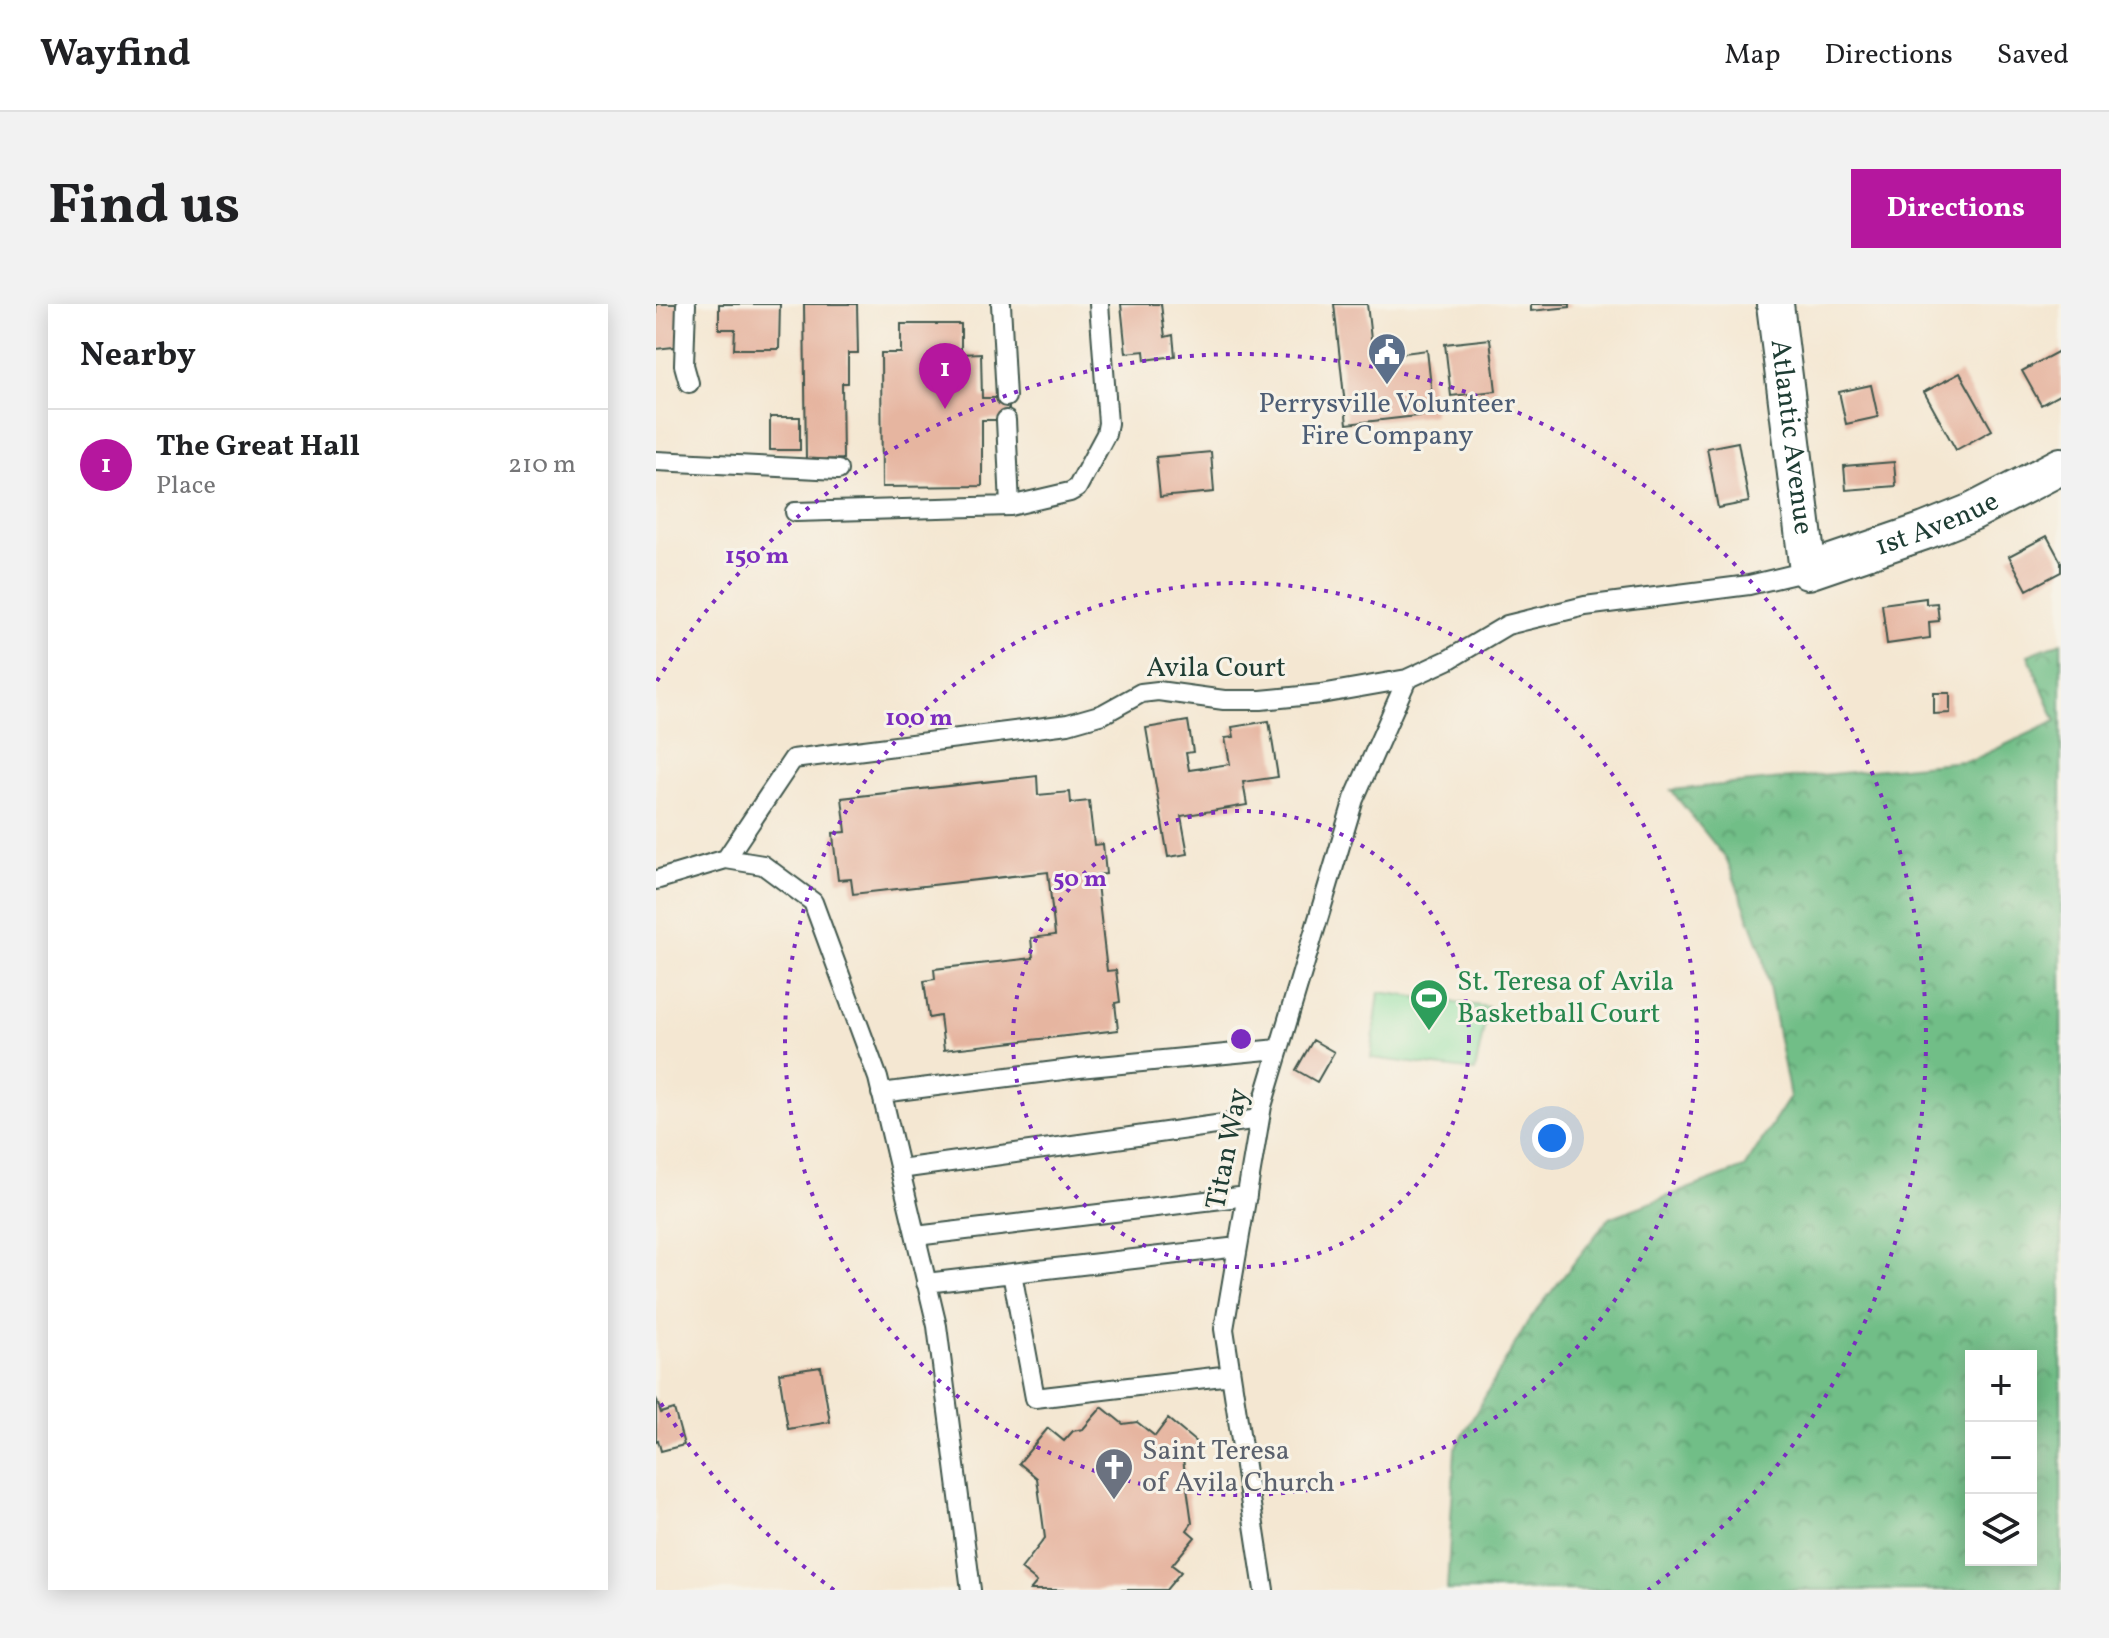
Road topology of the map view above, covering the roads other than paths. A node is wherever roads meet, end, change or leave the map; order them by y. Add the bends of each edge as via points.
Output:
1 (686, 304) edge
2 (1001, 304) edge
3 (1099, 304) edge
4 (1775, 304) edge
5 (689, 383) dead end
6 (1006, 397) dead end
7 (1006, 420) dead end
8 (656, 461) edge
9 (2061, 466) edge
10 (838, 470) dead end
11 (1010, 506) junction
12 (795, 512) dead end
13 (1808, 571) junction
14 (1407, 679) junction
15 (726, 859) junction
16 (656, 880) edge
17 (1278, 1049) junction
18 (881, 1093) junction
19 (1259, 1119) junction
20 (900, 1169) junction
21 (1247, 1196) junction
22 (916, 1236) junction
23 (1238, 1247) junction
24 (1012, 1273) junction
25 (926, 1283) junction
26 (1231, 1375) junction
27 (972, 1589) edge
28 (1264, 1590) edge

1 - 5 lane via 684,365
2 - 6 lane
3 - 11 lane via 1106,434 1077,488
4 - 13 street, Atlantic Avenue
7 - 11 lane
8 - 10 lane
9 - 13 street, 1st Avenue via 1972,512
11 - 12 lane
13 - 14 lane, Avila Court via 1749,585 1585,606 1507,625
14 - 15 lane, Avila Court via 1261,700 1141,693 1103,714 1068,724 793,759
14 - 17 lane, Titan Way via 1354,799
15 - 16 lane
15 - 18 lane via 763,865 813,902
17 - 18 lane
17 - 19 lane, Titan Way
18 - 20 lane
19 - 20 lane
19 - 21 lane, Titan Way
20 - 22 lane
21 - 22 lane
21 - 23 lane, Titan Way
22 - 25 lane
23 - 24 lane
23 - 26 lane, Titan Way via 1224,1329
24 - 25 lane
24 - 26 lane via 1035,1398
25 - 27 lane via 937,1326
26 - 28 lane, Titan Way

